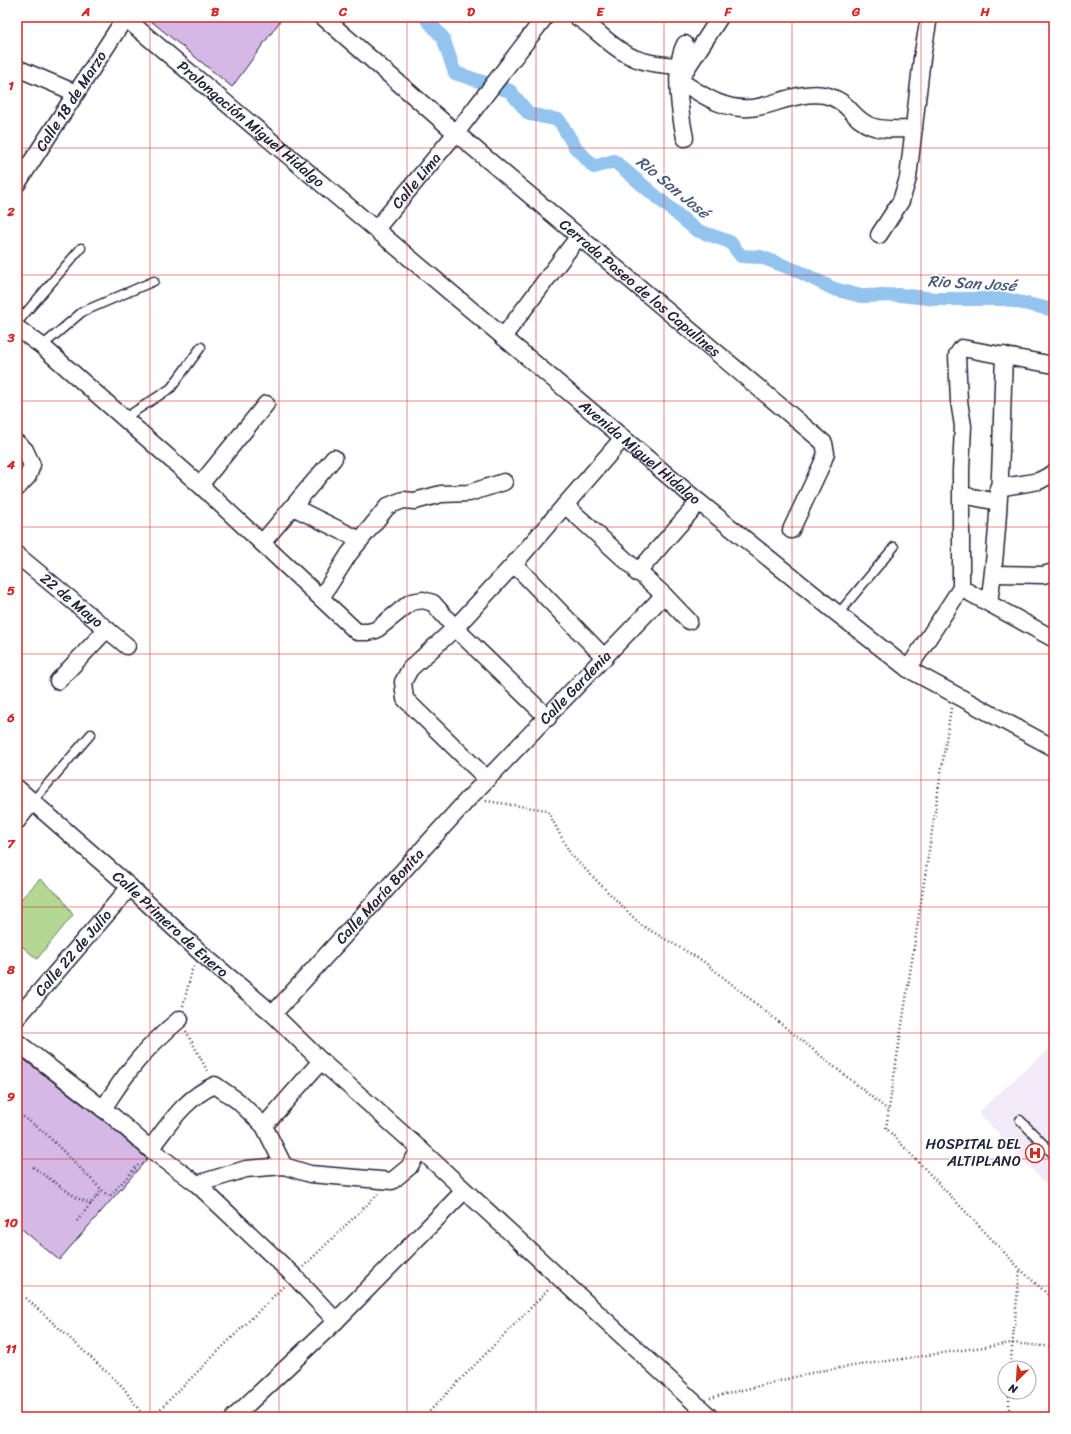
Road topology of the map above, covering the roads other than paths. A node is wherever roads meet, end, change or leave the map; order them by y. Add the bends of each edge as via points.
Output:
1 (323, 17) edge
2 (545, 17) edge
3 (577, 17) edge
4 (720, 17) edge
5 (930, 17) edge
6 (124, 18) edge
7 (685, 44) dead end
8 (17, 68) edge
9 (679, 73) junction
10 (76, 94) junction
11 (914, 129) junction
12 (456, 132) junction
13 (685, 138) dead end
14 (17, 184) edge
15 (376, 229) junction
16 (879, 235) dead end
17 (579, 236) junction
18 (81, 248) dead end
19 (154, 281) dead end
20 (17, 323) edge
21 (17, 328) edge
22 (503, 337) junction
23 (42, 346) junction
24 (201, 347) dead end
25 (1004, 354) junction
26 (1054, 365) edge
27 (266, 404) dead end
28 (123, 419) junction
29 (622, 438) junction
30 (17, 443) edge
31 (334, 458) dead end
32 (1054, 473) edge
33 (504, 482) dead end
34 (200, 485) junction
35 (17, 488) edge
36 (962, 495) junction
37 (998, 495) junction
38 (699, 502) junction
39 (565, 505) junction
40 (293, 507) junction
41 (791, 530) dead end
42 (360, 540) junction
43 (262, 544) junction
44 (894, 547) dead end
45 (17, 555) edge
46 (514, 564) junction
47 (1054, 572) edge
48 (637, 573) junction
49 (994, 574) junction
50 (961, 588) junction
51 (664, 595) junction
52 (321, 598) junction
53 (989, 603) junction
54 (838, 614) junction
55 (689, 621) dead end
56 (455, 628) junction
57 (107, 629) junction
58 (1054, 639) edge
59 (127, 646) dead end
60 (605, 658) junction
61 (908, 669) junction
62 (58, 681) dead end
63 (548, 718) junction
64 (91, 734) dead end
65 (1054, 748) edge
66 (486, 780) junction
67 (17, 788) edge
68 (32, 802) junction
69 (17, 821) edge
70 (130, 887) junction
71 (273, 1014) junction
72 (17, 1018) edge
73 (180, 1020) dead end
74 (17, 1042) edge
75 (322, 1061) junction
76 (103, 1109) junction
77 (1020, 1120) dead end
78 (264, 1126) junction
79 (150, 1149) junction
80 (420, 1150) junction
81 (1054, 1156) edge
82 (284, 1166) junction
83 (197, 1184) junction
84 (464, 1190) junction
85 (336, 1321) junction
86 (234, 1417) edge
87 (710, 1417) edge

1 - 12 street, Cerrada Paseo de los Capulines
2 - 12 street, Calle Lima
3 - 9 street via 624,53
4 - 9 street
5 - 11 street
6 - 10 street, Calle 18 de Marzo
6 - 15 street, Prolongación Miguel Hidalgo
7 - 9 street via 680,53
8 - 10 street
9 - 11 street via 710,100 732,106 757,107 786,98 822,94 838,98 870,126 884,129
9 - 13 street via 681,118
10 - 14 street, Calle 18 de Marzo
11 - 16 street via 908,178 901,201
12 - 15 street, Calle Lima
12 - 17 street, Cerrada Paseo de los Capulines
15 - 22 street, Avenida Miguel Hidalgo
17 - 22 street
17 - 41 street, Cerrada Paseo de los Capulines via 824,443 826,453 822,464
18 - 20 lane
19 - 23 lane via 82,312
21 - 23 street
22 - 29 street, Avenida Miguel Hidalgo
23 - 28 street
24 - 28 lane via 171,388
25 - 26 street
25 - 36 street via 962,348 957,355 963,426
25 - 37 street
27 - 34 street
28 - 34 street
29 - 38 street, Avenida Miguel Hidalgo
29 - 39 street
30 - 35 street via 25,450 32,465 28,476
31 - 40 street
32 - 37 street
33 - 42 street via 468,492 441,494 415,501 403,500 388,506
34 - 43 street
36 - 37 street
36 - 50 street
37 - 49 street
38 - 48 street
38 - 54 street, Avenida Miguel Hidalgo
39 - 46 street
39 - 48 street
40 - 42 street
40 - 43 street
42 - 52 street
43 - 52 street
44 - 54 lane
45 - 57 street, 22 de Mayo
46 - 56 street
46 - 60 street
47 - 49 street
48 - 51 street
49 - 53 street
50 - 53 street
50 - 61 street
51 - 55 street
51 - 60 street, Calle Gardenia
52 - 56 street via 357,632 376,630 411,602 422,600 433,602
53 - 58 street
54 - 61 street, Avenida Miguel Hidalgo
56 - 63 street
56 - 66 street via 410,669 403,682 405,699
57 - 59 street, 22 de Mayo
57 - 62 street
60 - 63 street, Calle Gardenia
61 - 65 street, Avenida Miguel Hidalgo
63 - 66 street, Calle Gardenia
64 - 68 lane
66 - 71 street, Calle María Bonita
67 - 68 street, Calle Primero de Enero
68 - 69 street
68 - 70 street, Calle Primero de Enero
70 - 71 street, Calle Primero de Enero via 200,952
70 - 72 street, Calle 22 de Julio
71 - 75 street, Calle Primero de Enero
73 - 76 street via 155,1040 138,1059
74 - 76 street
75 - 78 street
75 - 80 street, Calle Primero de Enero
76 - 79 street
77 - 81 lane
78 - 79 street via 238,1101 215,1085 188,1101
78 - 82 street
79 - 83 street
80 - 82 street via 409,1167 392,1181 310,1174
80 - 84 street, Calle Primero de Enero
82 - 83 street via 246,1169
83 - 85 street via 294,1276
84 - 85 street
84 - 87 street, Calle Primero de Enero
85 - 86 street

